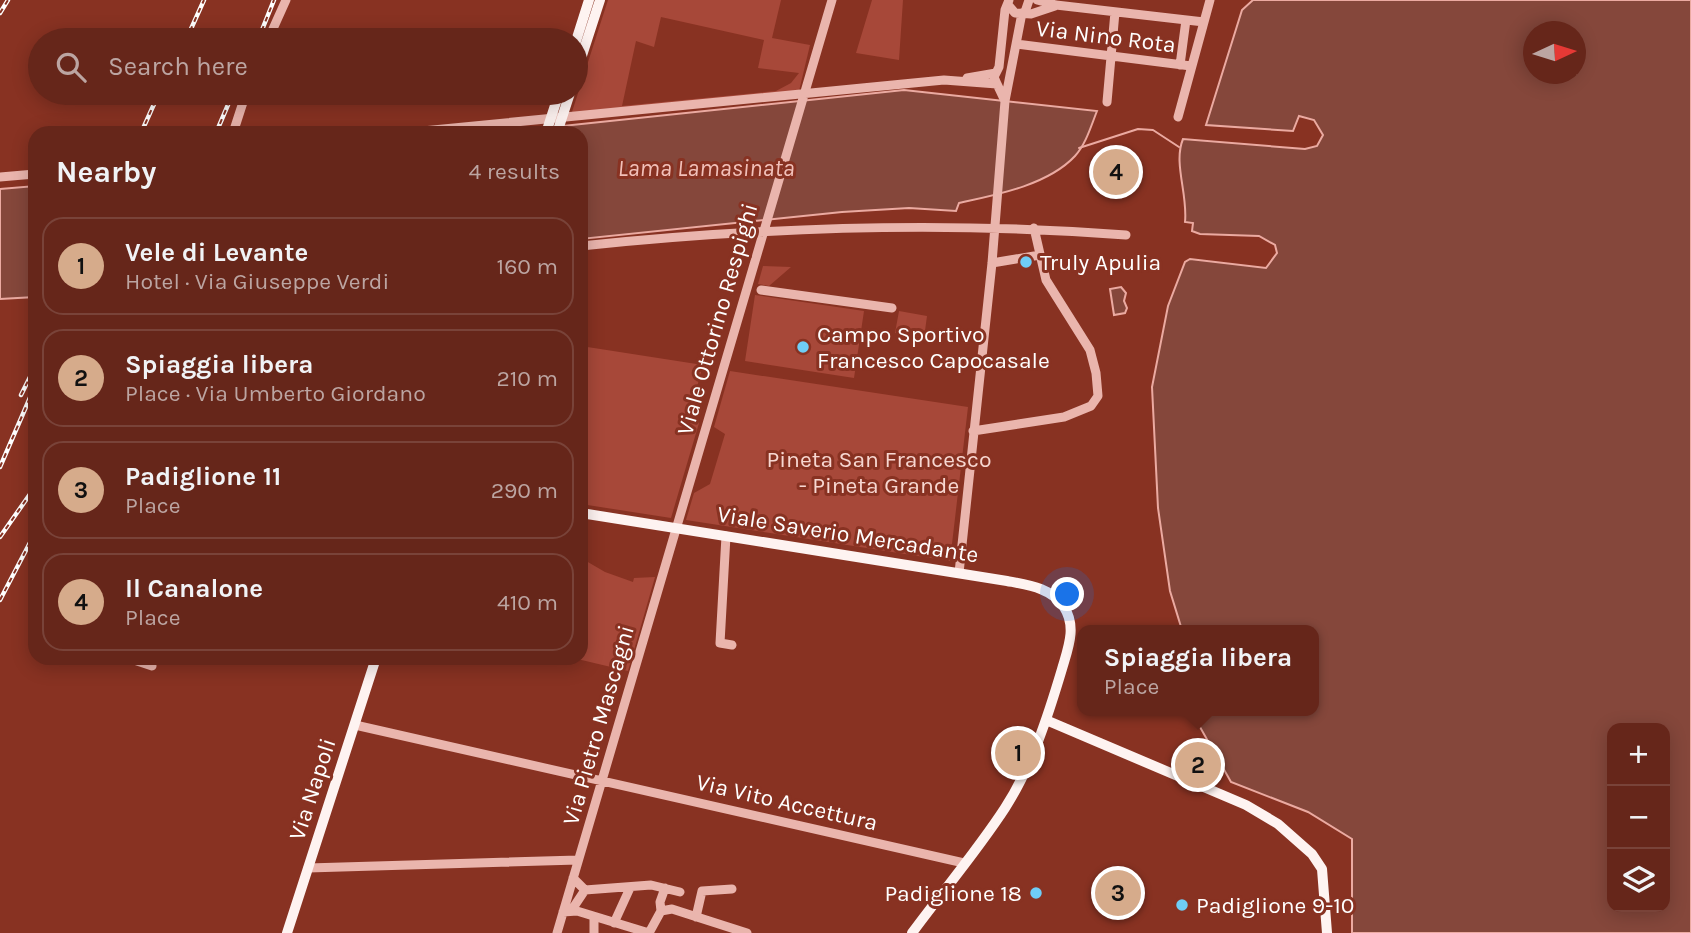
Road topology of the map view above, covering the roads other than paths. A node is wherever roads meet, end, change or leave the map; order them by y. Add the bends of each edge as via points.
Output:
1 (286, 0) edge
2 (589, 0) edge
3 (600, 0) edge
4 (832, 0) edge
5 (1029, 0) edge
6 (1037, 0) edge
7 (1210, 0) edge
8 (1009, 2) edge
9 (1056, 5) junction
10 (1115, 12) junction
11 (1023, 13) junction
12 (1186, 20) junction
13 (1204, 22) junction
14 (273, 28) edge
15 (580, 28) edge
16 (588, 38) edge
17 (1016, 44) junction
18 (1111, 57) junction
19 (1180, 65) junction
20 (1191, 66) junction
21 (997, 72) junction
22 (962, 79) junction
23 (1010, 79) junction
24 (998, 84) junction
25 (804, 94) junction
26 (1005, 101) junction
27 (1107, 102) dead end
28 (242, 105) edge
29 (557, 105) edge
30 (564, 105) edge
31 (1178, 117) dead end
32 (554, 124) edge
33 (235, 126) edge
34 (520, 126) edge
35 (28, 175) edge
36 (0, 177) edge
37 (994, 225) junction
38 (764, 228) junction
39 (1034, 228) junction
40 (1126, 235) dead end
41 (588, 245) edge
42 (1040, 255) junction
43 (992, 263) junction
44 (761, 290) dead end
45 (892, 308) dead end
46 (973, 432) junction
47 (588, 514) edge
48 (676, 528) junction
49 (726, 536) junction
50 (959, 573) junction
51 (732, 645) dead end
52 (149, 665) edge
53 (374, 665) edge
54 (152, 666) dead end
55 (1046, 720) junction
56 (355, 725) junction
57 (602, 780) junction
58 (578, 860) junction
59 (964, 863) junction
60 (308, 868) junction
61 (573, 878) junction
62 (630, 888) junction
63 (665, 888) junction
64 (732, 889) dead end
65 (585, 890) junction
66 (680, 892) dead end
67 (567, 911) junction
68 (662, 911) junction
69 (696, 917) junction
70 (594, 919) junction
71 (614, 923) junction
72 (719, 929) edge
73 (287, 933) edge
74 (557, 933) edge
75 (594, 933) edge
76 (649, 933) edge
77 (747, 933) edge
78 (912, 933) edge
79 (1326, 933) edge

1 - 14 street
2 - 15 main road
3 - 16 main road
4 - 25 street, Viale Ottorino Respighi
5 - 11 street
6 - 9 street
7 - 13 street
8 - 11 street via 1015,13
8 - 21 street
9 - 10 street
9 - 11 street
10 - 12 street
10 - 18 street
11 - 17 street
12 - 13 street
12 - 19 street
13 - 20 street
17 - 18 street, Via Nino Rota
17 - 23 street
18 - 19 street, Via Nino Rota
18 - 27 street
19 - 20 street, Via Nino Rota
20 - 31 street
21 - 22 street
21 - 23 street via 1007,71
21 - 24 street
22 - 24 street
22 - 25 street
23 - 24 street
23 - 26 street
24 - 26 street
25 - 32 street
25 - 38 street, Viale Ottorino Respighi
26 - 37 street
28 - 33 street
29 - 32 main road
30 - 32 main road
32 - 34 street
35 - 36 street
37 - 38 street
37 - 39 street
37 - 43 street
38 - 41 street
38 - 48 street, Viale Ottorino Respighi
39 - 40 street
39 - 42 street
42 - 43 street
42 - 46 street via 1046,280 1090,350 1098,396 1091,406 1064,417
43 - 46 street
44 - 45 street
46 - 50 street
47 - 48 main road, Viale Saverio Mercadante
48 - 49 main road, Viale Saverio Mercadante
48 - 57 street, Via Pietro Mascagni
49 - 50 main road, Viale Saverio Mercadante
49 - 51 street via 719,643
50 - 55 main road, Viale Saverio Mercadante via 1048,592 1067,612 1069,643
52 - 54 street
53 - 56 main road, Via Napoli
55 - 59 main road via 1006,807
55 - 79 main road via 1260,812 1289,832 1320,864 1325,881
56 - 57 street, Via Vito Accettura
56 - 60 main road, Via Napoli
57 - 58 street, Via Pietro Mascagni
57 - 59 street, Via Vito Accettura
58 - 60 street
58 - 61 street, Via Pietro Mascagni
59 - 78 main road
60 - 73 main road, Via Napoli
61 - 65 street
61 - 67 street, Via Pietro Mascagni
62 - 63 street
62 - 65 street
62 - 71 street
63 - 66 street
63 - 68 street
64 - 69 street via 702,891
65 - 67 street
67 - 70 street
67 - 74 street, Via Pietro Mascagni
68 - 69 street via 672,909
68 - 76 street
69 - 72 street
70 - 71 street
70 - 75 street
71 - 76 street
72 - 77 street

